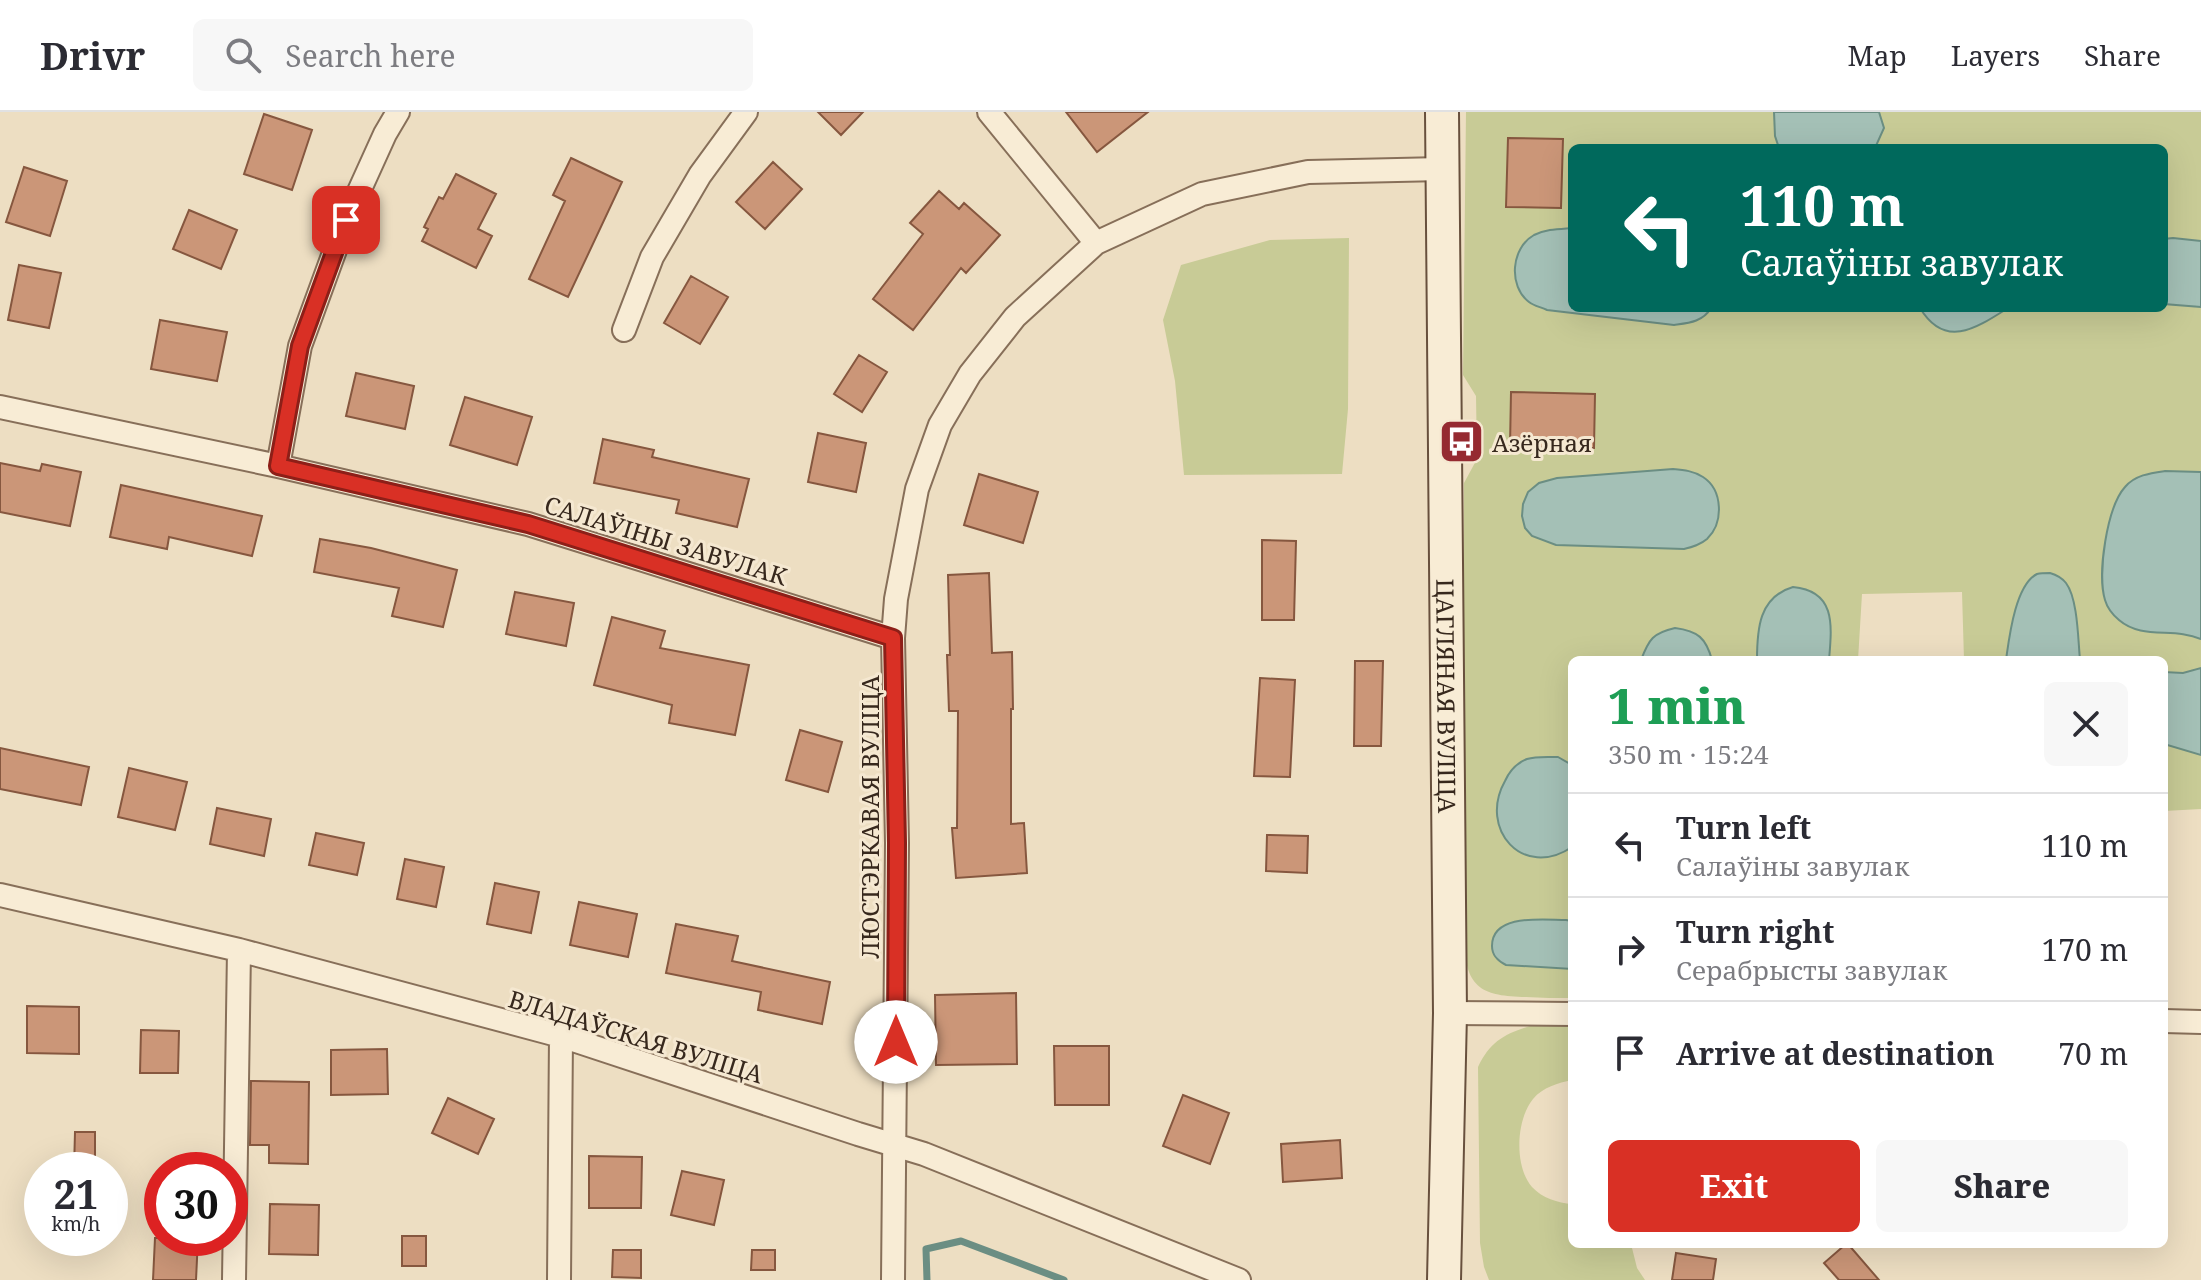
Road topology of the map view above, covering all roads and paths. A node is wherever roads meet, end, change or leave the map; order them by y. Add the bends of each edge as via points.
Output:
1 (398, 112) edge
2 (746, 112) edge
3 (989, 112) edge
4 (1442, 112) edge
5 (1442, 169) junction
6 (1096, 243) junction
7 (624, 330) dead end
8 (0, 407) edge
9 (278, 466) junction
10 (893, 638) junction
11 (0, 895) edge
12 (239, 950) junction
13 (1450, 1013) junction
14 (1568, 1014) edge
15 (2168, 1021) edge
16 (2201, 1022) edge
17 (561, 1036) junction
18 (893, 1144) junction
19 (234, 1280) edge
20 (559, 1280) edge
21 (893, 1280) edge
22 (1239, 1280) edge
23 (1444, 1280) edge

1 - 9 street via 346,220 300,346
2 - 7 street via 700,175 652,257
3 - 6 street
4 - 5 street, ЦАГЛЯНАЯ ВУЛІЦА
5 - 6 street, ЛЮСТЭРКАВАЯ ВУЛІЦА via 1308,172 1202,194
5 - 13 street, ЦАГЛЯНАЯ ВУЛІЦА
6 - 10 street, ЛЮСТЭРКАВАЯ ВУЛІЦА via 1015,317 970,374 940,425 917,489
8 - 9 street, САЛАЎІНЫ ЗАВУЛАК
9 - 10 street, САЛАЎІНЫ ЗАВУЛАК via 528,524
10 - 18 street, ЛЮСТЭРКАВАЯ ВУЛІЦА
11 - 12 street, ВЛАДАЎСКАЯ ВУЛІЦА
12 - 17 street, ВЛАДАЎСКАЯ ВУЛІЦА
12 - 19 street
13 - 14 street
13 - 23 street, ЦАГЛЯНАЯ ВУЛІЦА
15 - 16 street
17 - 18 street, ВЛАДАЎСКАЯ ВУЛІЦА
17 - 20 street
18 - 21 street, ЛЮСТЭРКАВАЯ ВУЛІЦА
18 - 22 street, ВЛАДАЎСКАЯ ВУЛІЦА

